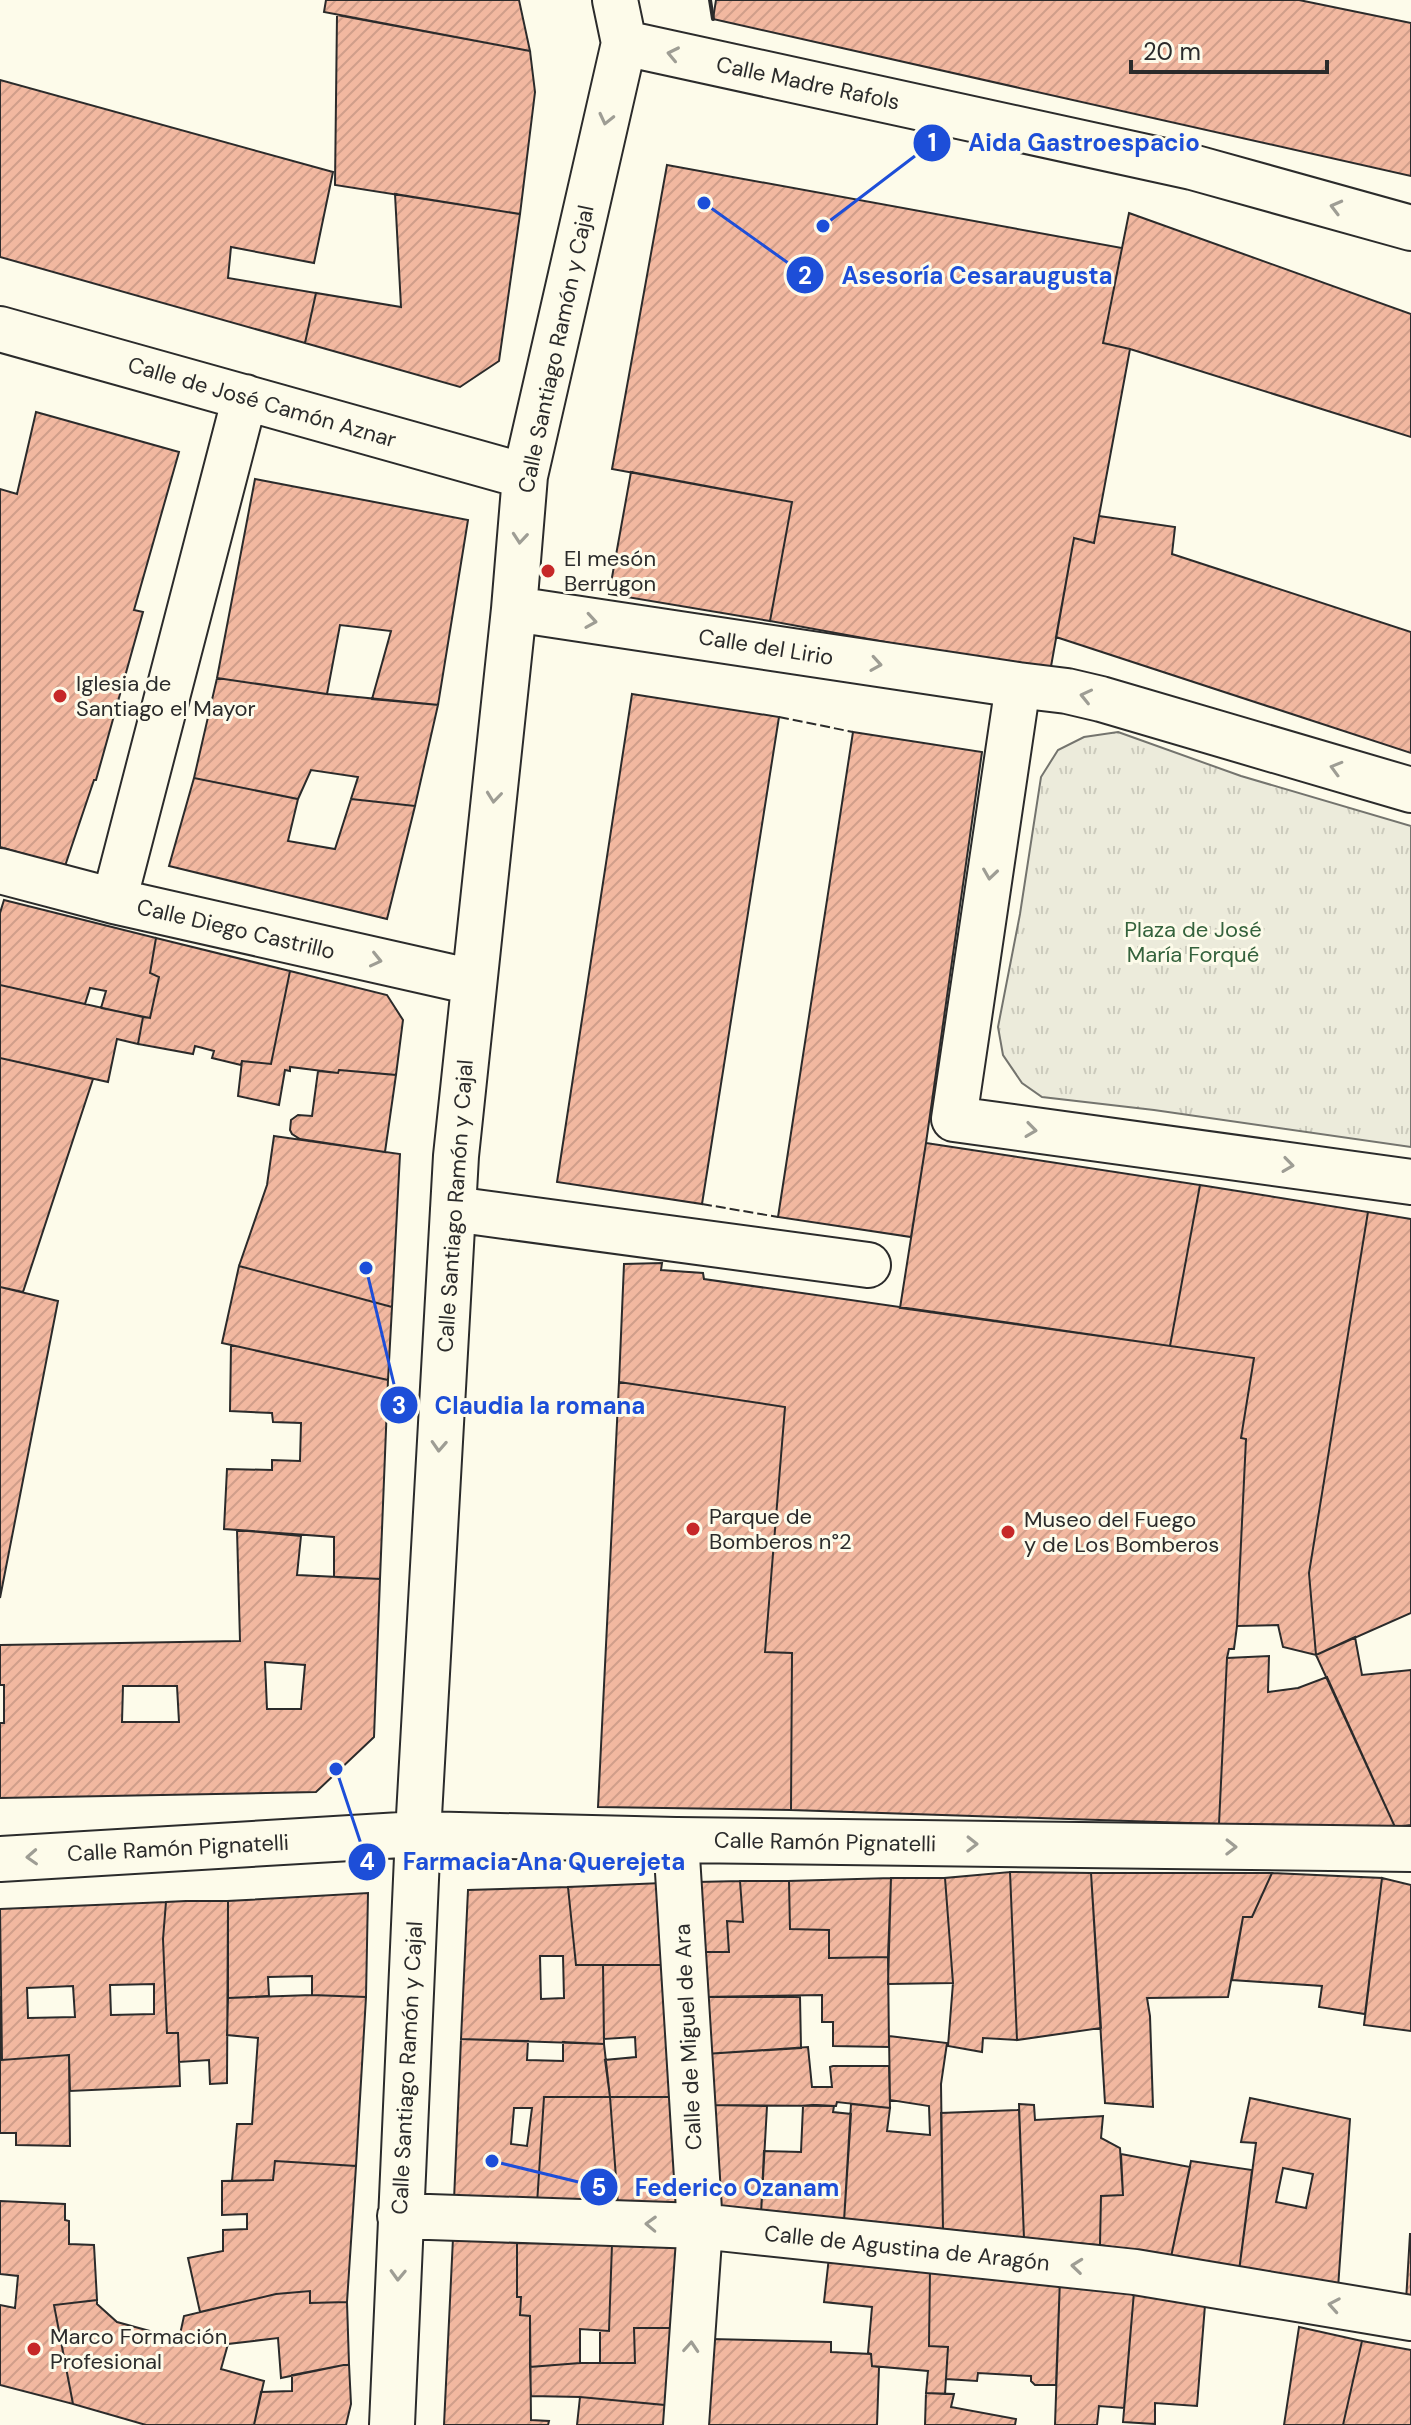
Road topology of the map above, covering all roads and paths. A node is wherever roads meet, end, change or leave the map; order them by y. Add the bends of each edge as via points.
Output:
1 (615, 0) edge
2 (624, 43) junction
3 (1411, 228) edge
4 (0, 329) edge
5 (245, 397) junction
6 (525, 476) junction
7 (514, 609) junction
8 (1018, 685) junction
9 (1411, 790) edge
10 (0, 871) edge
11 (114, 901) junction
12 (473, 982) junction
13 (1411, 1182) edge
14 (453, 1209) junction
15 (868, 1265) dead end
16 (418, 1834) junction
17 (676, 1840) junction
18 (1411, 1849) edge
19 (0, 1859) edge
20 (400, 2216) junction
21 (700, 2226) junction
22 (1411, 2318) edge
23 (392, 2425) edge
24 (686, 2425) edge

1 - 2 street, Calle Santiago Ramón y Cajal
3 -> 2 street, Calle Madre Rafols via 1192,167
2 -> 6 street, Calle Santiago Ramón y Cajal
4 - 5 street, Calle de José Camón Aznar
5 - 6 street, Calle de José Camón Aznar
5 - 11 street
6 -> 7 street, Calle Santiago Ramón y Cajal
7 -> 8 street, Calle del Lirio
7 -> 12 street, Calle Santiago Ramón y Cajal
9 -> 8 street via 1101,699
8 -> 13 street via 954,1119
10 - 11 street, Calle Diego Castrillo
11 -> 12 street, Calle Diego Castrillo
12 - 14 street, Calle Santiago Ramón y Cajal
14 - 15 street
14 -> 16 street, Calle Santiago Ramón y Cajal
16 - 17 street, Calle Ramón Pignatelli
16 -> 19 street, Calle Ramón Pignatelli
16 - 20 street, Calle Santiago Ramón y Cajal
17 -> 18 street, Calle Ramón Pignatelli
17 - 21 street, Calle de Miguel de Ara
21 -> 20 street, Calle de Agustina de Aragón
20 -> 23 street, Calle Santiago Ramón y Cajal
22 -> 21 street, Calle de Agustina de Aragón via 1135,2272
24 -> 21 street, Calle de Miguel de Ara

